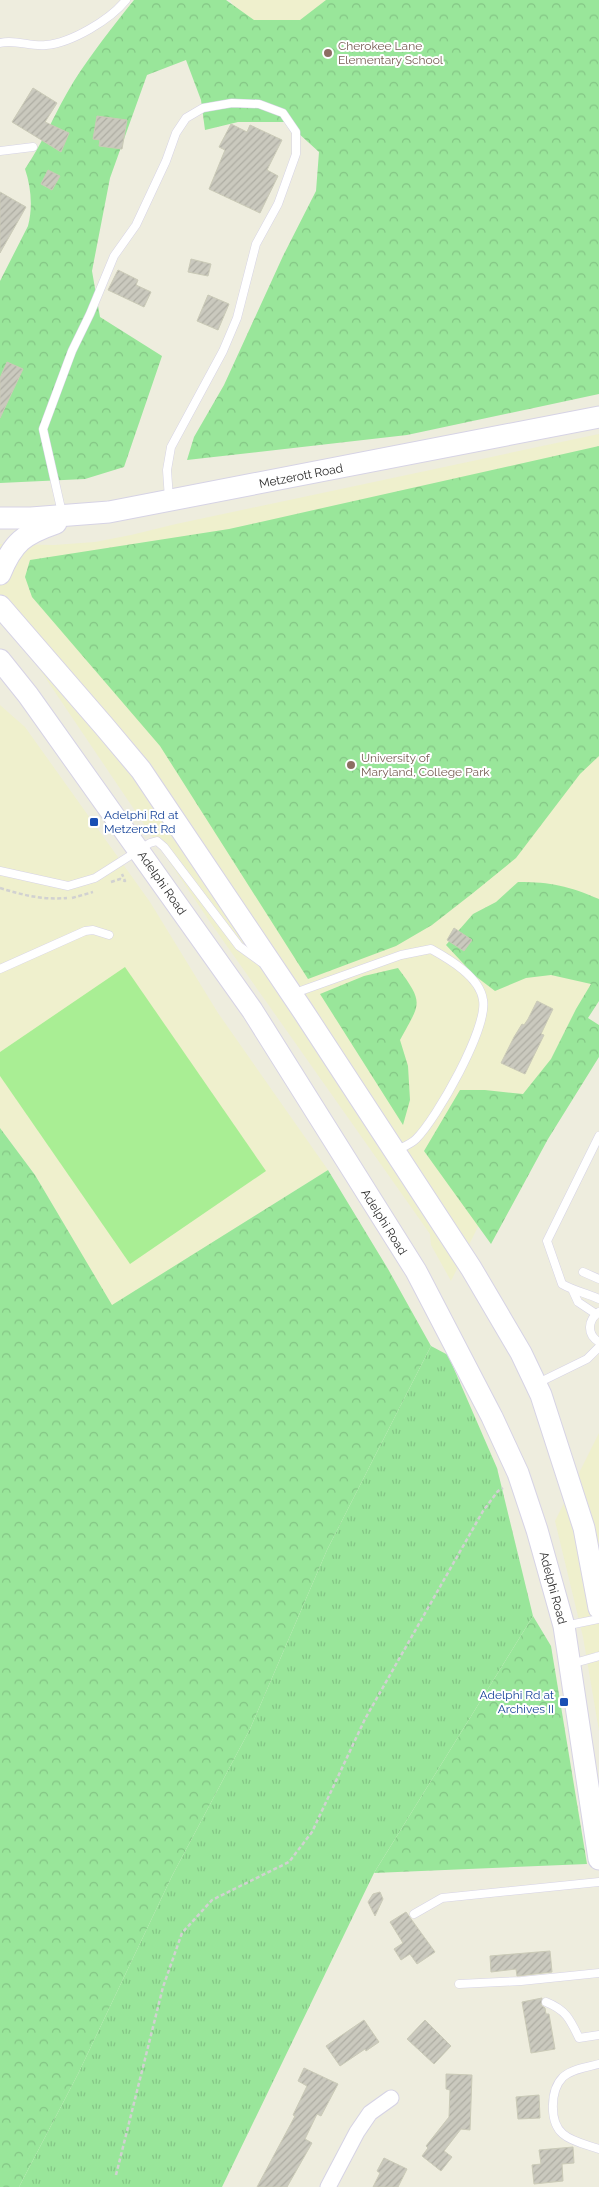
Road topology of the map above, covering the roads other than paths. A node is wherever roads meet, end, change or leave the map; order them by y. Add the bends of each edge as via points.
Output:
1 (126, 0) edge
2 (0, 43) edge
3 (33, 147) dead end
4 (0, 151) edge
5 (599, 417) edge
6 (170, 501) junction
7 (85, 514) junction
8 (62, 516) junction
9 (0, 518) edge
10 (0, 574) edge
11 (0, 601) edge
12 (0, 606) edge
13 (0, 660) edge
14 (139, 851) junction
15 (0, 871) edge
16 (110, 935) dead end
17 (0, 969) edge
18 (279, 974) junction
19 (292, 994) junction
20 (599, 1136) edge
21 (395, 1152) junction
22 (583, 1272) dead end
23 (599, 1279) edge
24 (574, 1291) junction
25 (599, 1299) edge
26 (598, 1313) edge
27 (599, 1342) edge
28 (599, 1347) edge
29 (536, 1384) junction
30 (599, 1608) edge
31 (599, 1619) edge
32 (564, 1626) junction
33 (599, 1656) edge
34 (570, 1665) junction
35 (599, 1859) edge
36 (599, 1882) edge
37 (414, 1914) dead end
38 (599, 1973) edge
39 (459, 1984) dead end
40 (546, 2002) dead end
41 (599, 2035) edge
42 (599, 2064) edge
43 (391, 2098) dead end
44 (599, 2149) edge
45 (328, 2187) edge

1 - 2 lane via 102,22 63,42 46,46
3 - 4 lane
5 - 6 main road, Metzerott Road
6 - 7 main road, Metzerott Road
6 - 8 lane via 167,470 171,447 223,351 237,318 256,244 278,204 296,154 296,132 283,113 259,104 232,103 203,108 186,118 176,133 136,225 114,256 72,351 43,429
7 - 8 main road, Metzerott Road
7 - 10 main road via 31,531 8,553
8 - 9 main road, Metzerott Road
11 - 12 main road
12 - 18 main road via 140,770
13 - 14 main road, Adelphi Road
14 - 15 lane via 96,878 68,886
14 - 18 lane via 157,841 164,847 238,946
14 - 32 main road, Adelphi Road via 252,1010 416,1271 492,1416 520,1480
16 - 17 lane via 85,931
18 - 19 main road
19 - 21 main road
19 - 21 lane via 401,955 431,948 454,962 474,981 484,999 482,1020 473,1042 425,1128 415,1140
20 - 24 lane via 547,1241 562,1284
21 - 29 main road via 471,1268
22 - 23 lane
24 - 25 lane via 583,1291
24 - 26 lane via 578,1302
26 - 27 lane via 591,1320 590,1328 592,1337
28 - 29 lane via 587,1359
29 - 30 main road via 584,1528
31 - 32 lane
32 - 34 main road, Adelphi Road
33 - 34 lane
34 - 35 main road, Adelphi Road
36 - 37 lane via 442,1898
38 - 39 lane
40 - 41 lane via 561,2008 579,2038
42 - 44 lane via 572,2071 562,2078 555,2089 554,2107 556,2124 563,2135
43 - 45 street via 370,2114 357,2132

